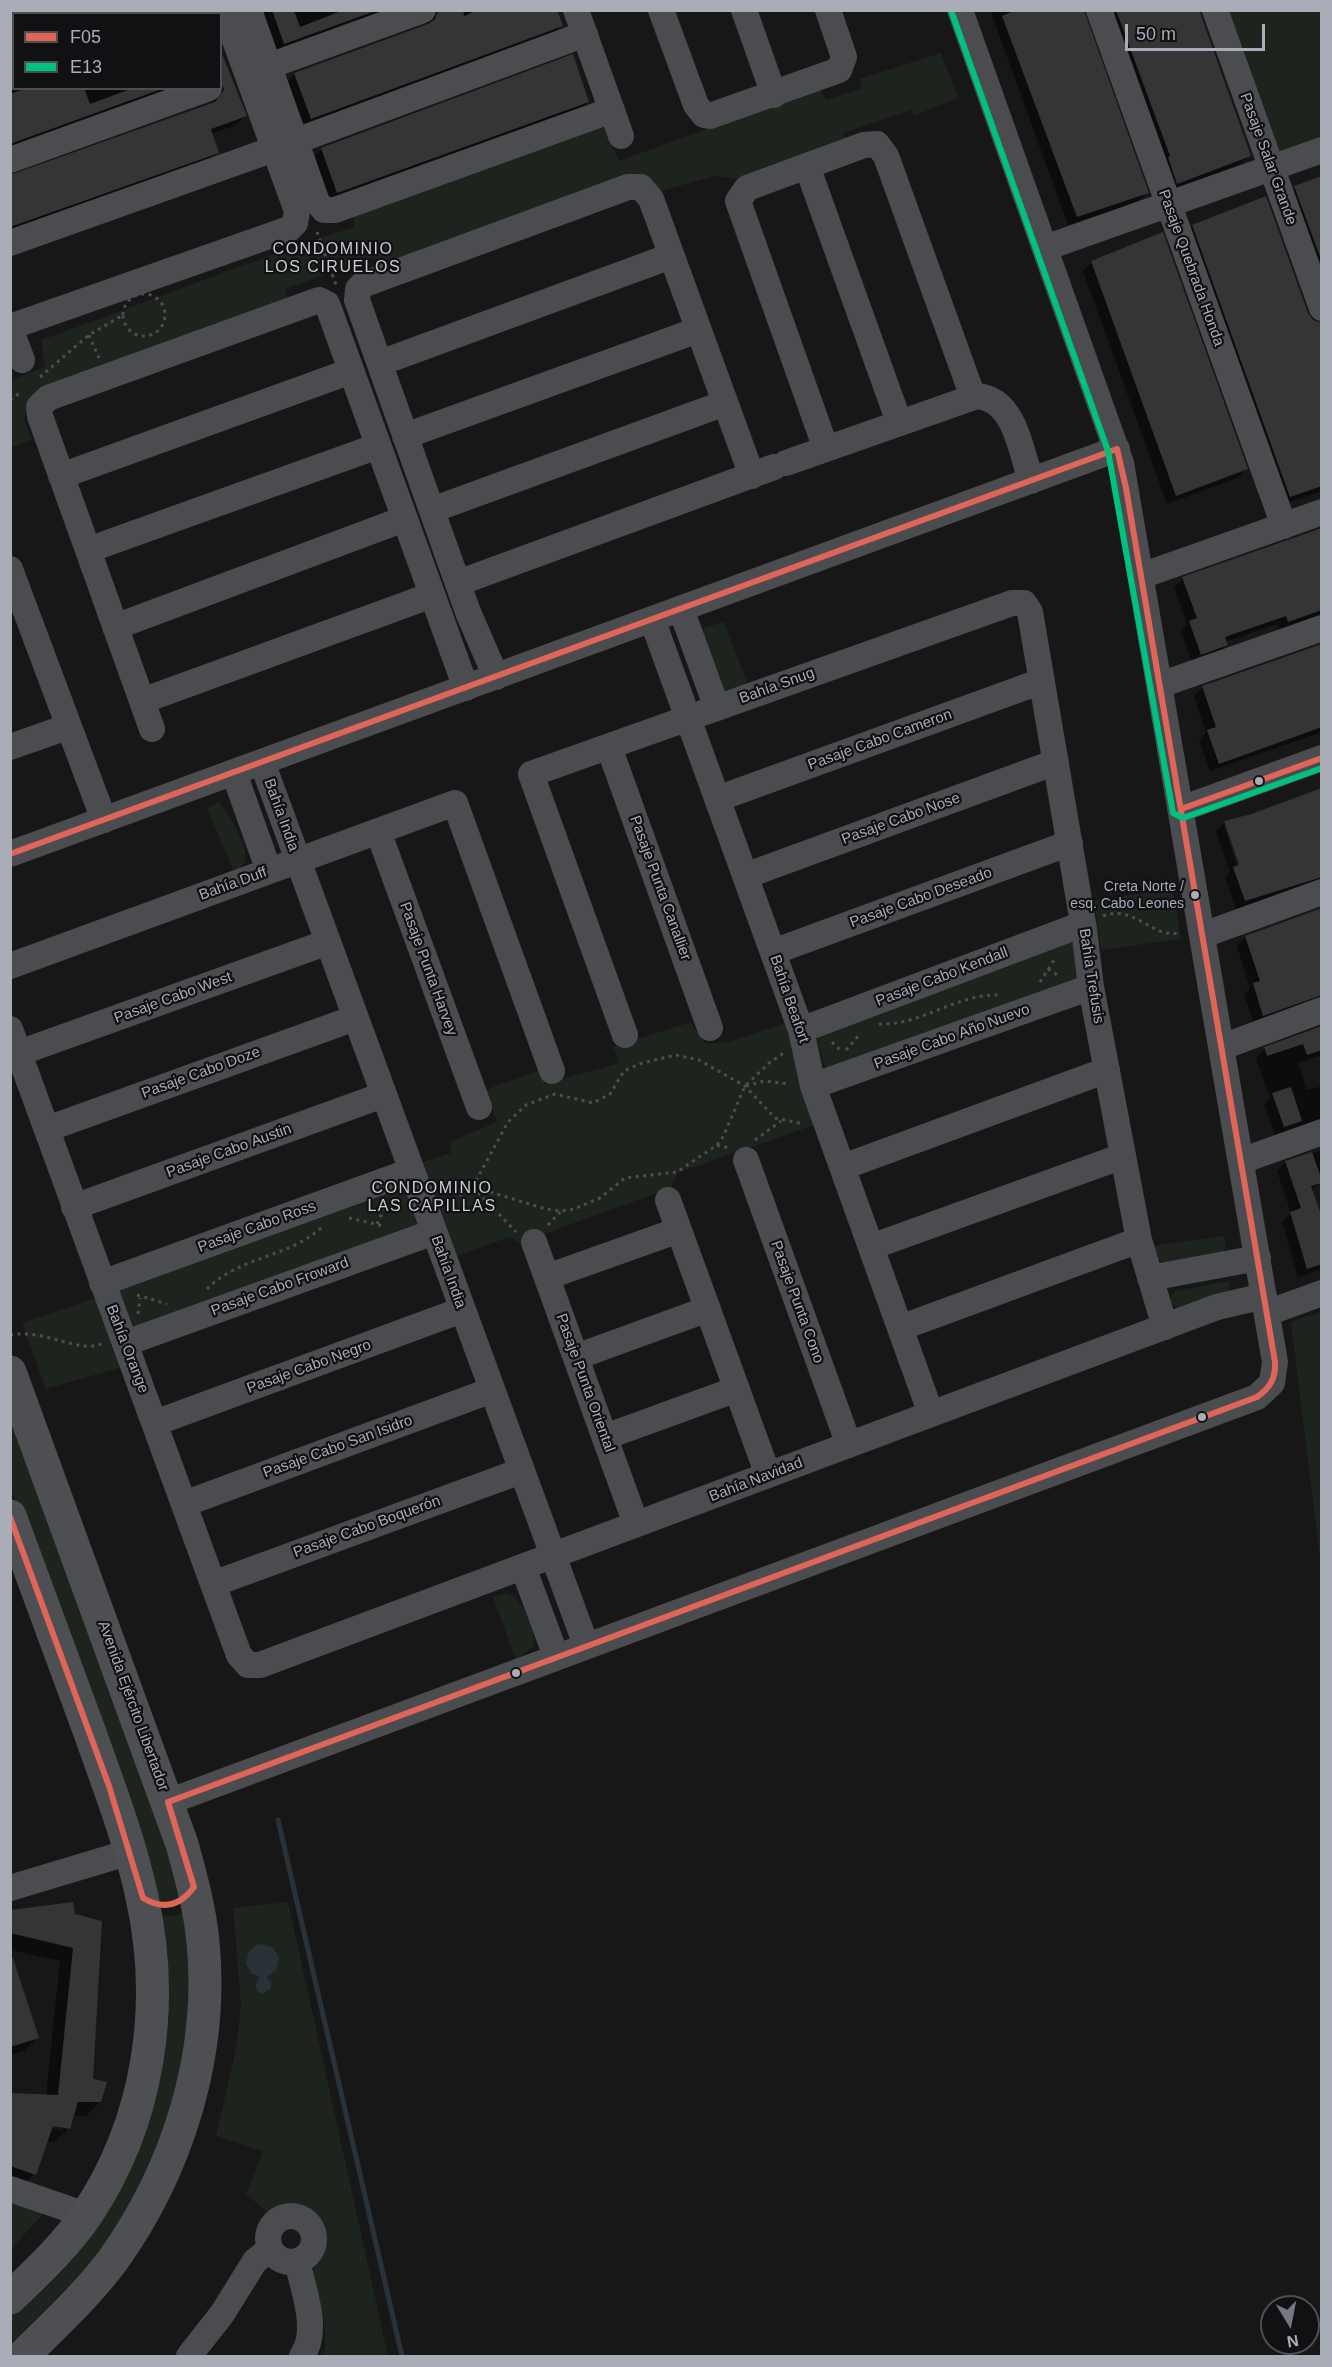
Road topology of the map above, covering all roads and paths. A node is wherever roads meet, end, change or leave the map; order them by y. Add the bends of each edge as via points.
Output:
1 (224, 10) edge
2 (249, 10) edge
3 (423, 10) edge
4 (662, 10) edge
5 (744, 10) edge
6 (828, 10) edge
7 (960, 10) edge
8 (1098, 10) edge
9 (1215, 10) edge
10 (581, 22) edge
11 (258, 70) junction
12 (222, 83) edge
13 (203, 90) edge
14 (774, 95) junction
15 (612, 110) junction
16 (621, 136) dead end
17 (285, 145) junction
18 (1322, 150) edge
19 (10, 160) edge
20 (807, 166) junction
21 (1271, 168) junction
22 (1168, 204) junction
23 (296, 223) junction
24 (10, 243) edge
25 (1045, 248) junction
26 (672, 256) junction
27 (339, 292) dead end
28 (1322, 308) edge
29 (123, 315) junction
30 (10, 327) edge
31 (698, 330) junction
32 (380, 363) junction
33 (29, 370) joint
34 (351, 371) junction
35 (30, 387) dead end
36 (973, 396) junction
37 (10, 400) edge
38 (725, 403) junction
39 (900, 422) junction
40 (405, 436) junction
41 (378, 446) junction
42 (826, 449) junction
43 (1117, 449) junction
44 (771, 469) junction
45 (61, 476) junction
46 (1031, 481) junction
47 (432, 510) junction
48 (1322, 512) edge
49 (404, 519) junction
50 (1284, 525) junction
51 (88, 550) junction
52 (10, 569) edge
53 (1141, 576) junction
54 (458, 583) junction
55 (432, 595) junction
56 (1024, 603) joint
57 (681, 609) junction
58 (652, 619) junction
59 (116, 627) junction
60 (1322, 628) edge
61 (496, 677) junction
62 (1042, 681) junction
63 (1160, 685) junction
64 (466, 688) junction
65 (142, 700) junction
66 (717, 708) junction
67 (688, 718) junction
68 (67, 727) junction
69 (152, 729) dead end
70 (10, 747) edge
71 (609, 747) junction
72 (1322, 758) edge
73 (262, 762) junction
74 (1056, 762) junction
75 (234, 773) junction
76 (717, 799) junction
77 (1181, 809) junction
78 (104, 820) junction
79 (378, 831) junction
80 (1070, 843) junction
81 (10, 854) edge
82 (298, 860) junction
83 (269, 871) junction
84 (745, 876) junction
85 (1322, 892) edge
86 (1083, 926) junction
87 (1175, 933) dead end
88 (1203, 935) junction
89 (328, 942) junction
90 (773, 952) junction
91 (10, 966) edge
92 (1091, 987) junction
93 (1036, 988) dead end
94 (1006, 995) dead end
95 (1322, 1010) edge
96 (355, 1018) junction
97 (869, 1025) dead end
98 (710, 1028) dead end
99 (10, 1029) edge
100 (864, 1029) dead end
101 (801, 1030) junction
102 (625, 1035) dead end
103 (1222, 1047) junction
104 (19, 1053) junction
105 (1107, 1070) junction
106 (552, 1071) dead end
107 (813, 1083) junction
108 (745, 1086) junction
109 (383, 1095) junction
110 (479, 1107) dead end
111 (826, 1122) junction
112 (46, 1129) junction
113 (1322, 1132) edge
114 (1123, 1156) junction
115 (746, 1160) dead end
116 (1241, 1161) junction
117 (843, 1167) junction
118 (411, 1171) junction
119 (473, 1186) junction
120 (668, 1200) dead end
121 (74, 1206) junction
122 (344, 1219) dead end
123 (326, 1224) dead end
124 (431, 1225) junction
125 (387, 1227) dead end
126 (679, 1230) junction
127 (1138, 1240) junction
128 (534, 1242) joint
129 (871, 1247) junction
130 (1258, 1258) junction
131 (547, 1277) junction
132 (1150, 1278) junction
133 (109, 1280) junction
134 (205, 1291) dead end
135 (1322, 1293) edge
136 (140, 1298) junction
137 (1266, 1304) junction
138 (173, 1306) dead end
139 (708, 1309) junction
140 (462, 1310) junction
141 (1165, 1327) junction
142 (900, 1328) junction
143 (10, 1335) edge
144 (124, 1338) junction
145 (576, 1357) junction
146 (10, 1372) edge
147 (737, 1389) junction
148 (492, 1390) junction
149 (931, 1414) junction
150 (155, 1423) junction
151 (605, 1437) junction
152 (849, 1445) junction
153 (521, 1471) junction
154 (768, 1475) junction
155 (184, 1504) junction
156 (10, 1516) edge
157 (636, 1524) junction
158 (552, 1556) junction
159 (523, 1567) junction
160 (213, 1584) junction
161 (586, 1645) junction
162 (556, 1656) junction
163 (248, 1665) joint
164 (168, 1802) junction
165 (130, 1852) junction
166 (194, 1887) junction
167 (10, 1888) edge
168 (143, 1898) junction
169 (10, 2189) edge
170 (86, 2215) junction
171 (270, 2249) junction
172 (297, 2261) junction
173 (10, 2298) edge
174 (23, 2356) edge
175 (189, 2356) edge
176 (302, 2356) edge

1 - 11 street
2 - 11 street
3 - 11 street
4 - 14 street via 699,111 710,116
5 - 14 street
6 - 14 street via 844,57 843,66 834,74
7 - 25 street
8 - 22 street, Pasaje Quebrada Honda
9 - 21 street, Pasaje Salar Grande
10 - 15 street
10 - 17 street
11 - 12 street
11 - 17 street
13 - 19 street
15 - 16 street
15 - 17 street via 330,211 317,202
17 - 23 street
17 - 24 street
18 - 21 street
20 - 36 street via 869,143 881,147
20 - 39 street
20 - 42 street via 747,188 739,196 738,205
21 - 22 street
21 - 28 street, Pasaje Salar Grande
22 - 25 street
22 - 50 street, Pasaje Quebrada Honda
23 - 27 path via 313,220
23 - 30 street via 289,229
25 - 43 street
26 - 31 street
26 - 32 street
26 - 32 street via 649,194 641,187 628,186 362,285 357,300
29 - 29 path via 133,333 147,335 159,329 165,316 158,299 143,294 129,300
29 - 33 path
30 - 33 street
31 - 38 street
31 - 40 street
32 - 40 street
34 - 41 street
34 - 45 street
34 - 45 street via 327,304 319,300 304,305 44,400 39,412
35 - 37 path
36 - 39 street
36 - 46 street via 989,398 1007,413
38 - 44 street
38 - 47 street
39 - 42 street
40 - 47 street
41 - 49 street
41 - 51 street
42 - 44 street
43 - 46 street
43 - 53 street
44 - 54 street
45 - 51 street
46 - 57 street
47 - 54 street
48 - 50 street
49 - 55 street
49 - 59 street
50 - 53 street
51 - 59 street
52 - 68 street
53 - 63 street
54 - 61 street
55 - 64 street
55 - 65 street
56 - 62 street, Bahía Trefusis via 1030,612
56 - 66 street, Bahía Snug via 1016,601
57 - 58 street
57 - 66 street
58 - 61 street
58 - 67 street, Bahía Beafort
59 - 65 street
60 - 63 street
61 - 64 street
62 - 74 street, Bahía Trefusis
62 - 76 street, Pasaje Cabo Cameron
63 - 77 street
64 - 73 street
65 - 69 street
66 - 67 street, Bahía Snug
67 - 71 street, Bahía Snug
67 - 76 street, Bahía Beafort
68 - 70 street
68 - 78 street
71 - 98 street, Pasaje Punta Canallier
71 - 102 street, Bahía Snug via 531,774
72 - 77 street
73 - 75 street
73 - 82 street, Bahía India
74 - 80 street, Bahía Trefusis
74 - 84 street, Pasaje Cabo Nose
75 - 78 street
75 - 83 street, Bahía India
76 - 84 street, Bahía Beafort
77 - 88 street
78 - 81 street
79 - 82 street, Bahía Duff
79 - 106 street, Bahía Duff via 455,803
79 - 110 street, Pasaje Punta Harvey
80 - 86 street, Bahía Trefusis
80 - 90 street, Pasaje Cabo Deseado
82 - 83 street, Bahía Duff
82 - 89 street, Bahía India
83 - 91 street, Bahía Duff
84 - 90 street, Bahía Beafort
85 - 88 street
86 - 87 path via 1112,912 1140,919 1161,932
86 - 92 street, Bahía Trefusis
86 - 93 path
86 - 101 street, Pasaje Cabo Kendall
88 - 103 street
89 - 96 street, Bahía India
89 - 104 street, Pasaje Cabo West
90 - 101 street, Bahía Beafort
92 - 105 street, Bahía Trefusis
92 - 107 street, Pasaje Cabo Año Nuevo
94 - 97 path via 967,998 896,1025
95 - 103 street
96 - 109 street, Bahía India
96 - 112 street, Pasaje Cabo Doze
99 - 104 street, Bahía Orange
100 - 107 path
101 - 107 street, Bahía Beafort
103 - 116 street
104 - 112 street, Bahía Orange
105 - 114 street, Bahía Trefusis
105 - 117 street
107 - 108 path via 799,1087 764,1081
107 - 111 street, Bahía Beafort
108 - 111 path via 775,1118 800,1124
108 - 119 path via 717,1145 677,1172 625,1178 600,1198 561,1211
108 - 119 path via 699,1060 676,1055 624,1071 610,1095 592,1102 555,1094 526,1105 508,1122
109 - 118 street, Bahía India
109 - 121 street, Pasaje Cabo Austin
111 - 117 street, Bahía Beafort
112 - 121 street, Bahía Orange
113 - 116 street
114 - 127 street, Bahía Trefusis
114 - 129 street
115 - 152 street, Pasaje Punta Cono
116 - 130 street
117 - 129 street, Bahía Beafort
118 - 124 street, Bahía India
118 - 133 street, Pasaje Cabo Ross
119 - 124 path
119 - 128 path via 519,1235
120 - 126 street
121 - 133 street, Bahía Orange
122 - 125 path
123 - 134 path via 310,1238 223,1275
124 - 140 street, Bahía India
124 - 144 street, Pasaje Cabo Froward
126 - 131 street
126 - 139 street
127 - 132 street, Bahía Trefusis
127 - 142 street
128 - 131 street, Pasaje Punta Oriental
129 - 142 street, Bahía Beafort
130 - 132 street
130 - 137 street
131 - 145 street, Pasaje Punta Oriental
132 - 141 street, Bahía Trefusis
133 - 136 path
133 - 144 street, Bahía Orange
135 - 137 street, Bahía Navidad
136 - 138 path
136 - 144 path via 137,1321
137 - 141 street, Bahía Navidad via 1229,1303
137 - 161 street via 1276,1370 1272,1383 1257,1397
139 - 145 street
139 - 147 street
140 - 148 street, Bahía India
140 - 150 street, Pasaje Cabo Negro
141 - 149 street, Bahía Navidad
142 - 149 street, Bahía Beafort
143 - 144 path via 30,1332 86,1346
144 - 150 street, Bahía Orange
145 - 151 street, Pasaje Punta Oriental
146 - 164 main road, Avenida Ejército Libertador
147 - 151 street
147 - 154 street
148 - 153 street, Bahía India
148 - 155 street, Pasaje Cabo San Isidro
149 - 152 street, Bahía Navidad
150 - 155 street, Bahía Orange
151 - 157 street, Pasaje Punta Oriental
152 - 154 street, Bahía Navidad
153 - 158 street, Bahía India
153 - 160 street, Pasaje Cabo Boquerón
154 - 157 street, Bahía Navidad
155 - 160 street, Bahía Orange
156 - 165 main road
157 - 158 street, Bahía Navidad
158 - 159 street, Bahía Navidad
158 - 161 street, Bahía India
159 - 162 street
159 - 163 street, Bahía Navidad via 260,1665
160 - 163 street, Bahía Orange via 241,1659
161 - 162 street
162 - 164 street
164 - 166 main road, Avenida Ejército Libertador
165 - 167 street
165 - 168 main road
166 - 168 main road via 185,1899 171,1906 156,1905
166 - 174 main road, Avenida Ejército Libertador via 205,1970 203,2028 191,2090 172,2152 143,2212 112,2260
168 - 170 main road via 153,1978 146,2067 121,2151
169 - 170 street
170 - 173 main road
171 - 172 street via 281,2260
171 - 172 street via 269,2232 273,2224 288,2216 304,2220 311,2227 314,2243 305,2258
171 - 175 street via 255,2261 222,2314
172 - 176 street via 310,2331 309,2344

